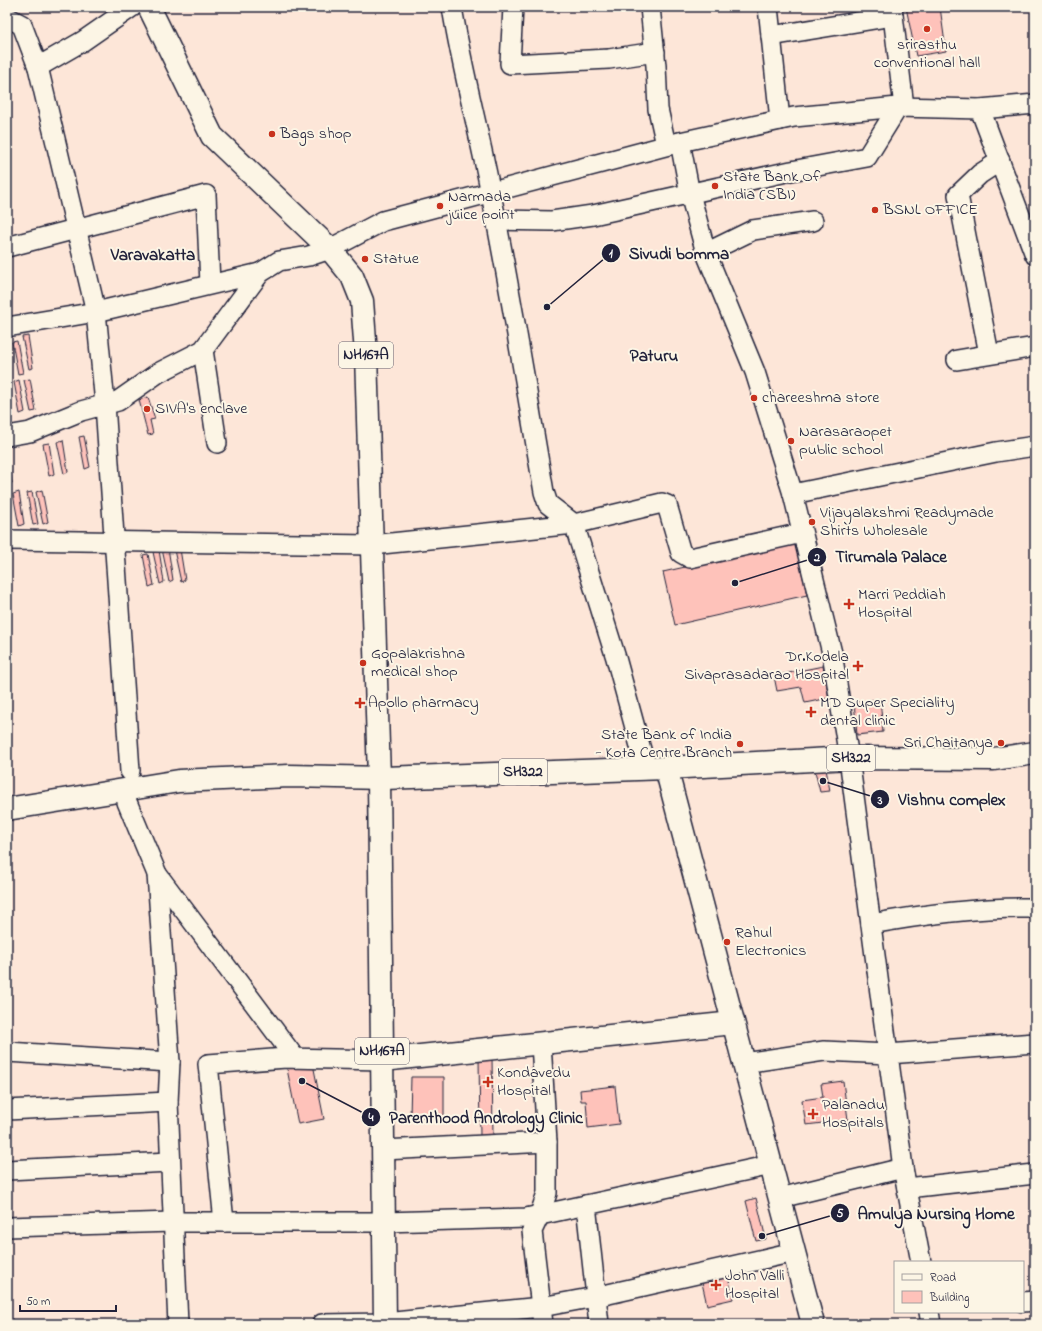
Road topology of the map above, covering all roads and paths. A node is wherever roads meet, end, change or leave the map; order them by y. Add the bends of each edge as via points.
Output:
1 (132, 7) edge
2 (149, 7) edge
3 (452, 7) edge
4 (513, 7) edge
5 (650, 7) edge
6 (768, 7) edge
7 (893, 11) edge
8 (7, 17) edge
9 (771, 36) junction
10 (655, 52) junction
11 (38, 67) junction
12 (1035, 104) edge
13 (901, 107) junction
14 (980, 109) junction
15 (780, 120) junction
16 (673, 143) junction
17 (1000, 161) junction
18 (491, 192) junction
19 (690, 194) junction
20 (496, 220) junction
21 (813, 221) dead end
22 (76, 228) junction
23 (1033, 245) edge
24 (7, 246) edge
25 (330, 249) junction
26 (706, 253) junction
27 (260, 273) junction
28 (210, 284) junction
29 (96, 312) junction
30 (7, 327) edge
31 (1035, 347) edge
32 (203, 350) junction
33 (989, 354) junction
34 (957, 360) dead end
35 (105, 404) junction
36 (7, 436) edge
37 (217, 443) dead end
38 (1035, 446) edge
39 (793, 494) junction
40 (574, 524) junction
41 (802, 533) junction
42 (7, 540) edge
43 (115, 542) junction
44 (372, 545) junction
45 (1035, 753) edge
46 (849, 758) junction
47 (656, 768) junction
48 (130, 771) dead end
49 (379, 778) junction
50 (127, 802) dead end
51 (7, 809) edge
52 (157, 874) junction
53 (1035, 908) edge
54 (871, 924) junction
55 (733, 1023) junction
56 (541, 1043) junction
57 (1035, 1043) edge
58 (7, 1052) edge
59 (888, 1054) junction
60 (295, 1058) junction
61 (382, 1060) junction
62 (170, 1062) junction
63 (744, 1063) junction
64 (168, 1102) junction
65 (7, 1110) edge
66 (547, 1142) junction
67 (383, 1150) junction
68 (170, 1162) junction
69 (771, 1165) junction
70 (903, 1168) junction
71 (7, 1170) edge
72 (1035, 1174) edge
73 (907, 1188) junction
74 (780, 1198) junction
75 (586, 1206) junction
76 (540, 1214) junction
77 (174, 1222) junction
78 (224, 1222) junction
79 (384, 1222) junction
80 (7, 1227) edge
81 (794, 1252) junction
82 (921, 1261) edge
83 (595, 1297) junction
84 (1035, 1301) edge
85 (1024, 1302) edge
86 (542, 1315) edge
87 (385, 1323) edge
88 (178, 1324) edge
89 (322, 1324) edge
90 (599, 1324) edge
91 (813, 1324) edge

1 - 11 street via 83,41
2 - 25 main road, NH167A via 212,136
3 - 18 street via 459,54
4 - 10 street via 510,64 609,59
5 - 10 street
6 - 9 street
7 - 9 street
7 - 13 street
8 - 11 street via 22,25
9 - 15 street
10 - 16 street via 658,109
11 - 22 street
12 - 14 street
13 - 14 street
13 - 15 street
13 - 19 street via 867,157
14 - 17 street
15 - 16 street
16 - 18 street
16 - 19 street
17 - 23 street
17 - 33 street via 980,174 958,195
18 - 20 street
18 - 25 street via 383,221
19 - 20 street via 552,221
19 - 26 street
20 - 40 street via 544,492 548,504
21 - 26 street via 753,230
22 - 24 street
22 - 28 street via 206,195
22 - 29 street
25 - 27 street via 309,256 279,261
25 - 44 main road, NH167A via 352,276 362,301
26 - 39 street via 755,372
27 - 28 street
27 - 32 street
28 - 29 street
29 - 30 street
29 - 35 street
31 - 33 street
32 - 35 street via 158,373 118,401
32 - 37 street
33 - 34 street
35 - 36 street via 30,432
35 - 43 street
38 - 39 street
39 - 41 street
40 - 41 street via 662,503 667,505 681,553 690,558
40 - 44 street
40 - 47 street via 616,658
41 - 46 street via 832,653
42 - 43 street
43 - 44 street
43 - 48 street
44 - 49 main road, NH167A
45 - 46 main road, SH322 via 994,759
46 - 47 main road, SH322
46 - 54 street
47 - 49 main road, SH322
47 - 55 main road
49 - 51 main road via 288,776 179,781
49 - 61 main road, NH167A
50 - 52 street
52 - 60 street
52 - 62 street
53 - 54 street via 1010,907 952,912
54 - 59 street
55 - 56 main road
55 - 63 main road
56 - 61 main road
56 - 66 street
57 - 59 street
58 - 62 street
59 - 63 street via 824,1051
59 - 70 street
60 - 61 street
60 - 78 street via 208,1064
61 - 67 main road, NH167A
62 - 64 street
63 - 69 main road
64 - 65 street
64 - 68 street
66 - 67 street
66 - 76 street via 547,1192
67 - 79 main road, NH167A
68 - 71 street
68 - 77 street
69 - 74 main road
69 - 75 street
70 - 73 street
70 - 74 street
72 - 73 street
73 - 82 street
74 - 81 main road
75 - 76 street
75 - 83 street
76 - 79 street via 526,1218
76 - 86 street via 532,1231
77 - 78 street
77 - 80 street
77 - 88 street
78 - 79 street
79 - 87 main road, NH167A
81 - 83 street
81 - 91 main road
83 - 86 street
83 - 90 street
84 - 85 street
86 - 87 street
87 - 89 street

